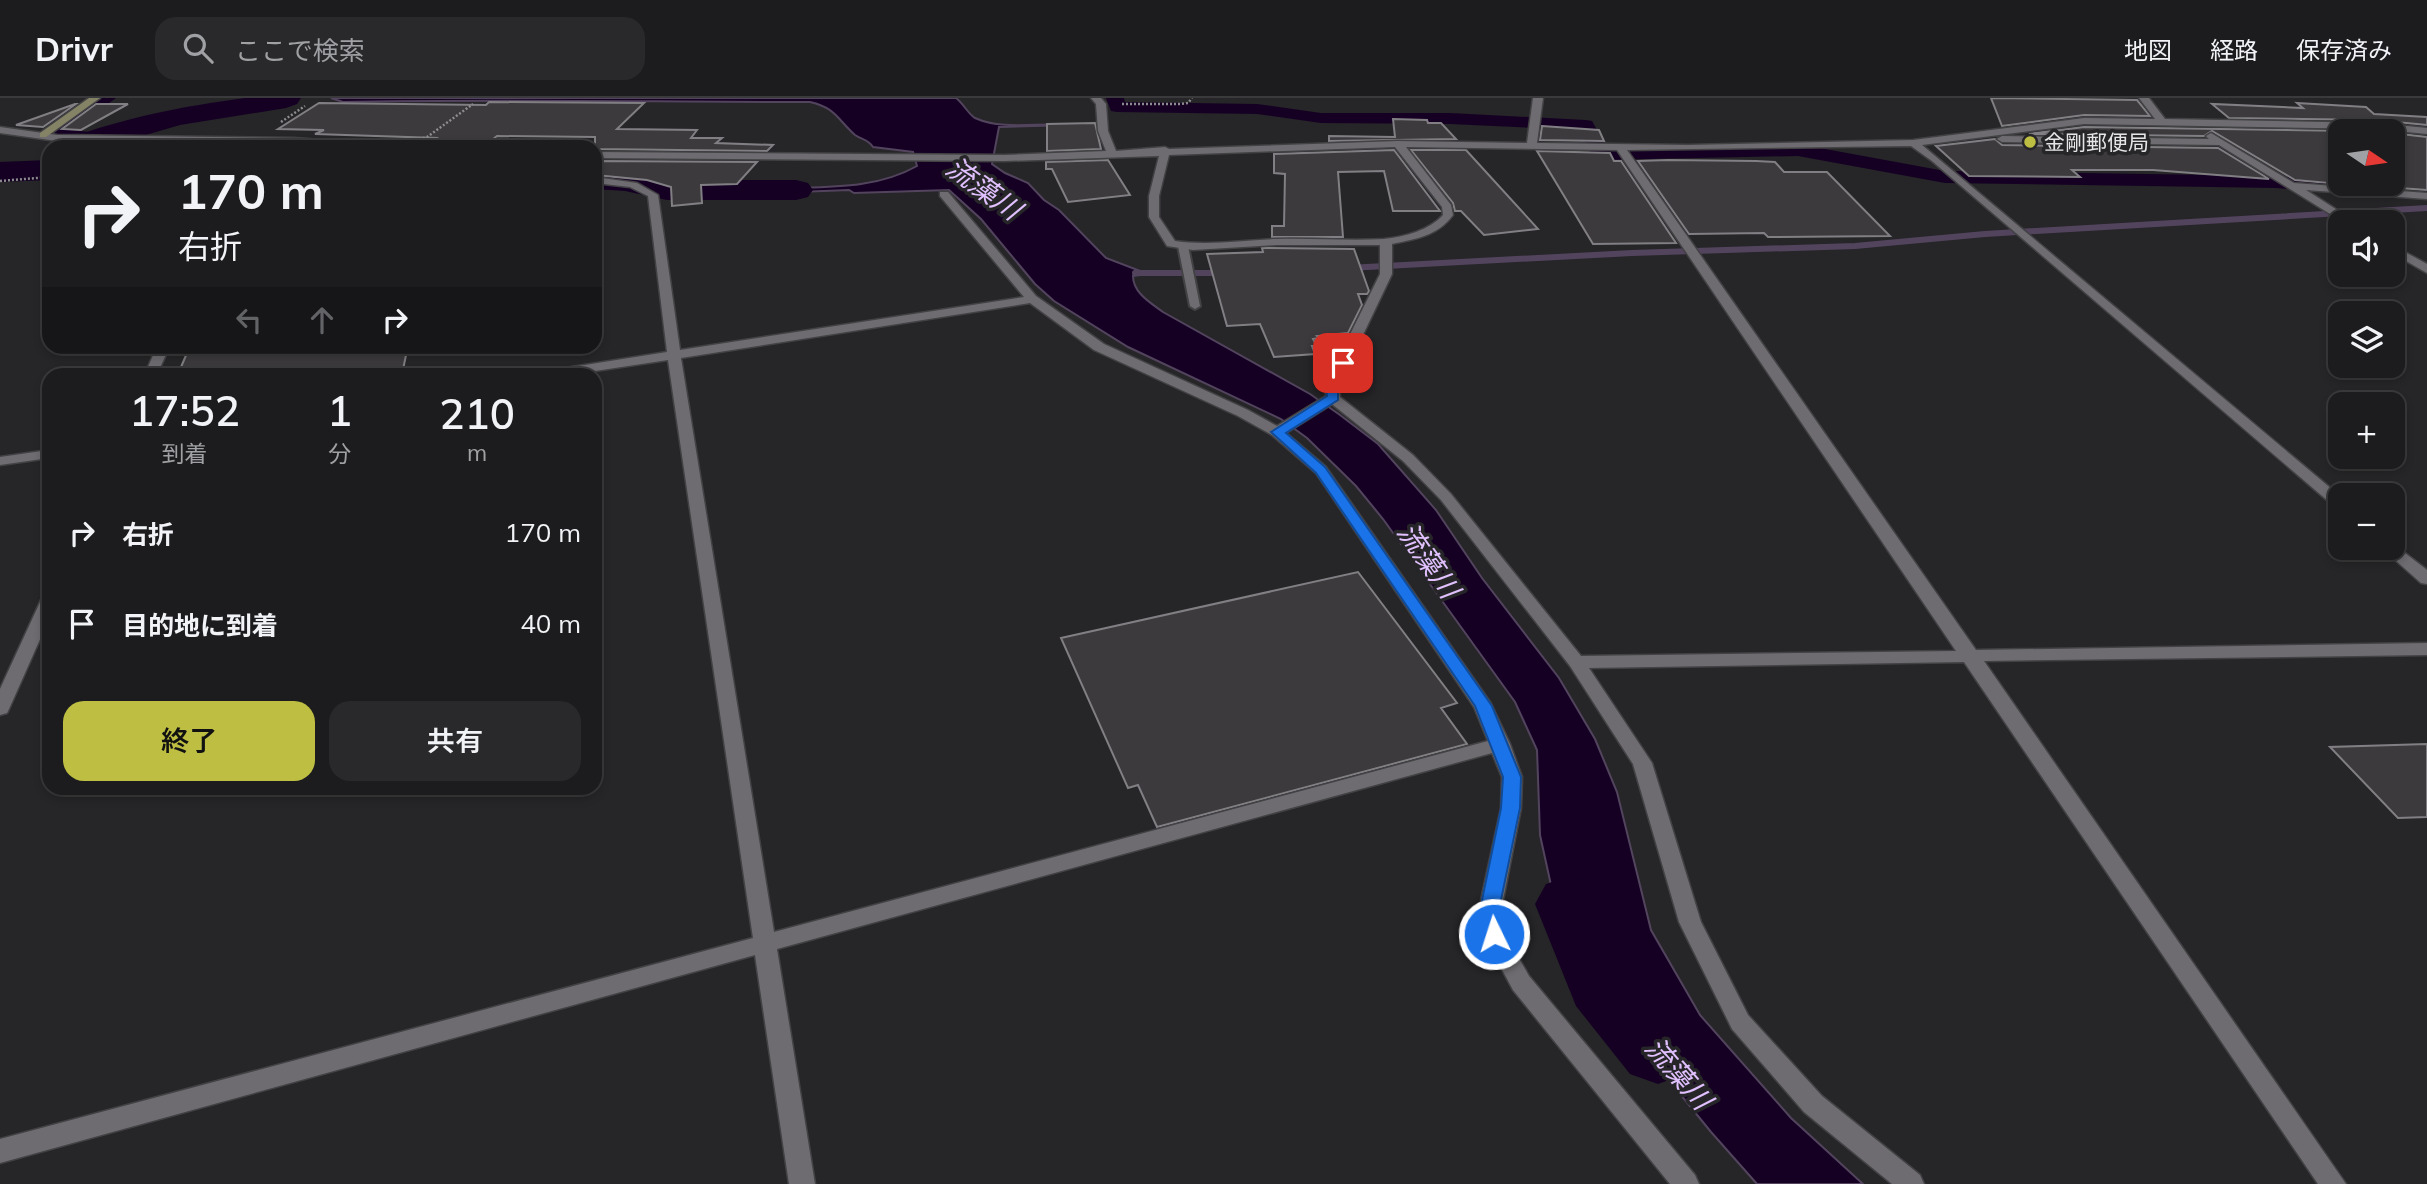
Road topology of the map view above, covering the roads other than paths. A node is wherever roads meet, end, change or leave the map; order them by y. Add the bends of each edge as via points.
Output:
1 (94, 98) edge
2 (1097, 98) edge
3 (1538, 98) edge
4 (2144, 98) edge
5 (2161, 121) junction
6 (2191, 121) junction
7 (2073, 122) junction
8 (0, 130) edge
9 (2427, 131) edge
10 (43, 135) junction
11 (1963, 137) junction
12 (106, 140) edge
13 (2101, 140) junction
14 (2219, 142) junction
15 (1913, 143) junction
16 (1398, 144) junction
17 (1532, 144) junction
18 (1617, 147) junction
19 (1166, 150) junction
20 (1112, 154) junction
21 (602, 157) edge
22 (602, 181) edge
23 (2286, 183) junction
24 (944, 194) dead end
25 (2427, 196) edge
26 (2329, 210) edge
27 (1386, 242) junction
28 (1183, 246) junction
29 (2405, 256) edge
30 (2427, 269) edge
31 (1032, 299) junction
32 (1195, 306) dead end
33 (674, 355) junction
34 (591, 368) edge
35 (1330, 399) junction
36 (1282, 430) junction
37 (42, 455) edge
38 (0, 461) edge
39 (2328, 494) edge
40 (2405, 560) edge
41 (2427, 579) edge
42 (42, 616) edge
43 (2427, 649) edge
44 (1972, 656) junction
45 (1576, 662) junction
46 (0, 709) edge
47 (1500, 744) junction
48 (765, 945) junction
49 (0, 1151) edge
50 (802, 1184) edge
51 (1686, 1184) edge
52 (1911, 1184) edge
53 (2333, 1184) edge

1 - 10 street
2 - 20 street
3 - 17 street
4 - 5 street
5 - 6 street
5 - 7 street
6 - 9 street
6 - 14 street
7 - 11 street
7 - 13 street
8 - 10 street
10 - 12 street
11 - 13 street
11 - 15 street
13 - 14 street
14 - 23 street
15 - 18 street
15 - 39 street
16 - 17 street
16 - 19 street
16 - 27 street via 1447,207 1448,215 1441,224 1420,234
17 - 18 street
18 - 44 street
19 - 20 street
19 - 28 street via 1154,196 1154,217 1171,244
20 - 21 street
22 - 33 street via 653,195
23 - 25 street
23 - 26 street
24 - 31 street
27 - 28 street
27 - 35 street via 1387,268 1332,385
28 - 32 lane
29 - 30 street
31 - 33 street
31 - 36 street via 1099,347
33 - 34 street
33 - 48 street
35 - 36 street
35 - 45 street via 1408,458 1446,497
36 - 47 street via 1345,503 1483,706
37 - 38 street
40 - 41 street
42 - 46 street
43 - 44 street
44 - 45 street
44 - 53 street
45 - 52 street via 1642,763 1690,922 1740,1022 1813,1104
47 - 48 street
47 - 51 street via 1512,777 1511,808 1492,900 1494,934 1521,983
48 - 49 street
48 - 50 street

